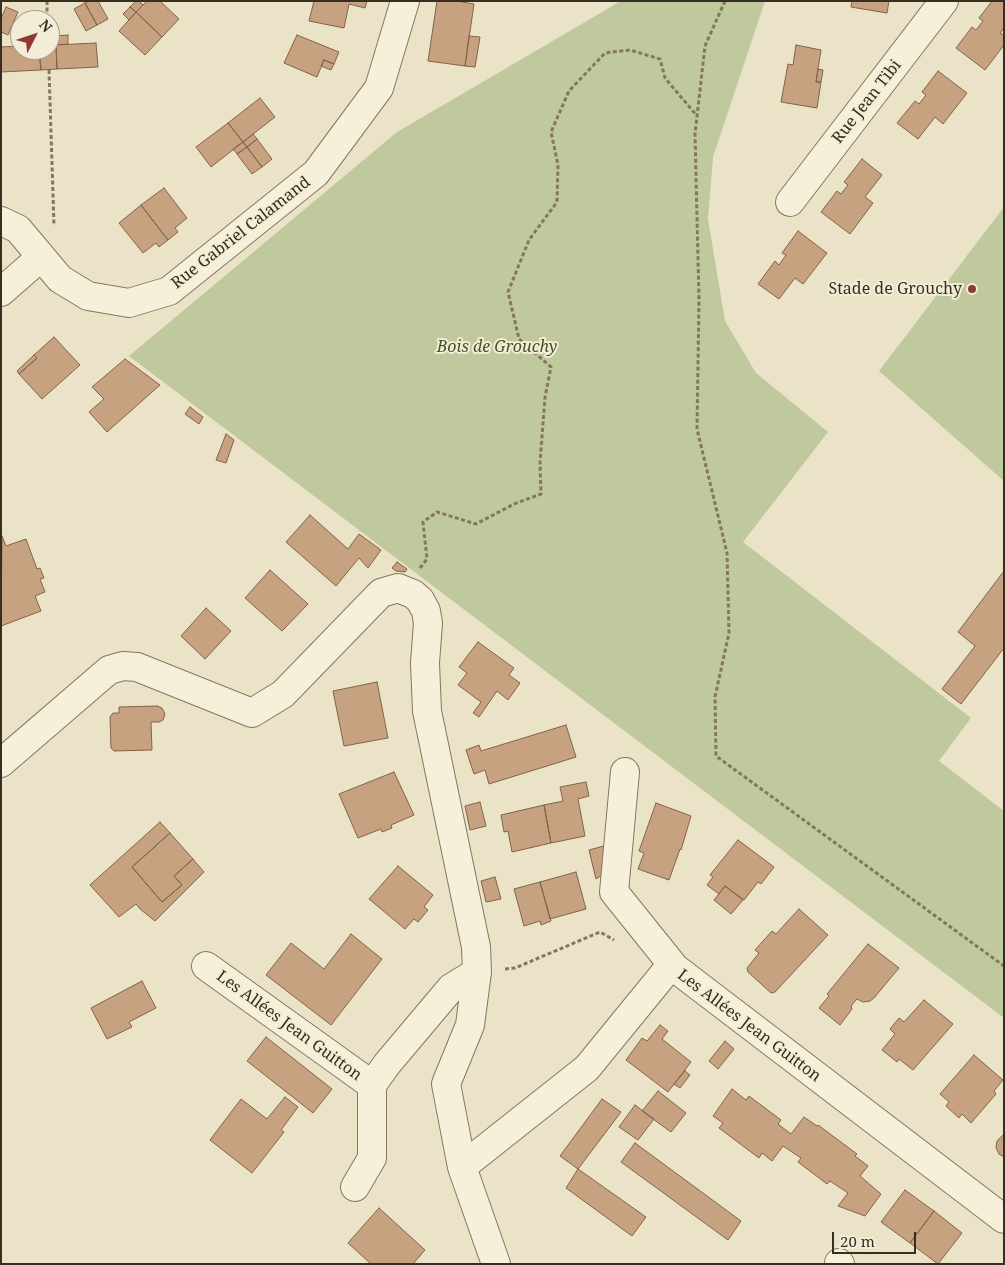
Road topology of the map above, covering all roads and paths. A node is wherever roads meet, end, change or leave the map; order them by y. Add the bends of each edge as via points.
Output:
1 (405, 1) edge
2 (725, 1) edge
3 (944, 1) edge
4 (49, 70) dead end
5 (698, 117) junction
6 (790, 202) dead end
7 (1, 221) edge
8 (41, 257) junction
9 (1, 292) edge
10 (403, 590) junction
11 (1, 763) edge
12 (625, 772) dead end
13 (617, 942) dead end
14 (206, 966) dead end
15 (1004, 966) edge
16 (515, 968) dead end
17 (676, 968) junction
18 (477, 972) junction
19 (372, 1085) junction
20 (462, 1167) junction
21 (355, 1187) dead end
22 (1004, 1219) edge
23 (496, 1264) edge

1 - 8 street, Rue Gabriel Calamand via 379,88 316,173 169,290 129,304 88,296 60,279
2 - 5 path via 705,46
3 - 6 street, Rue Jean Tibi
4 - 8 path via 54,227
5 - 10 path via 665,78 660,59 630,50 605,53 569,91 551,132 558,164 557,202 529,240 508,292 519,339 551,367 545,397 540,494 476,524 437,512 422,522 427,559
5 - 15 path via 697,429 727,553 728,633 715,697 716,756
7 - 8 street, Rue Gabriel Calamand via 18,229
8 - 9 street
10 - 11 street via 398,588 381,593 283,694 252,713 137,667 123,666 109,670
10 - 18 street via 420,600 426,611 427,710 476,947
12 - 17 street via 614,892
13 - 16 path via 600,932
14 - 19 street, Les Allées Jean Guitton
17 - 20 street, Les Allées Jean Guitton via 668,970 586,1068
17 - 22 street, Les Allées Jean Guitton
18 - 19 street, Les Allées Jean Guitton via 451,988
18 - 20 street via 470,1025 446,1084
19 - 21 street, Les Allées Jean Guitton via 372,1158
20 - 23 street

